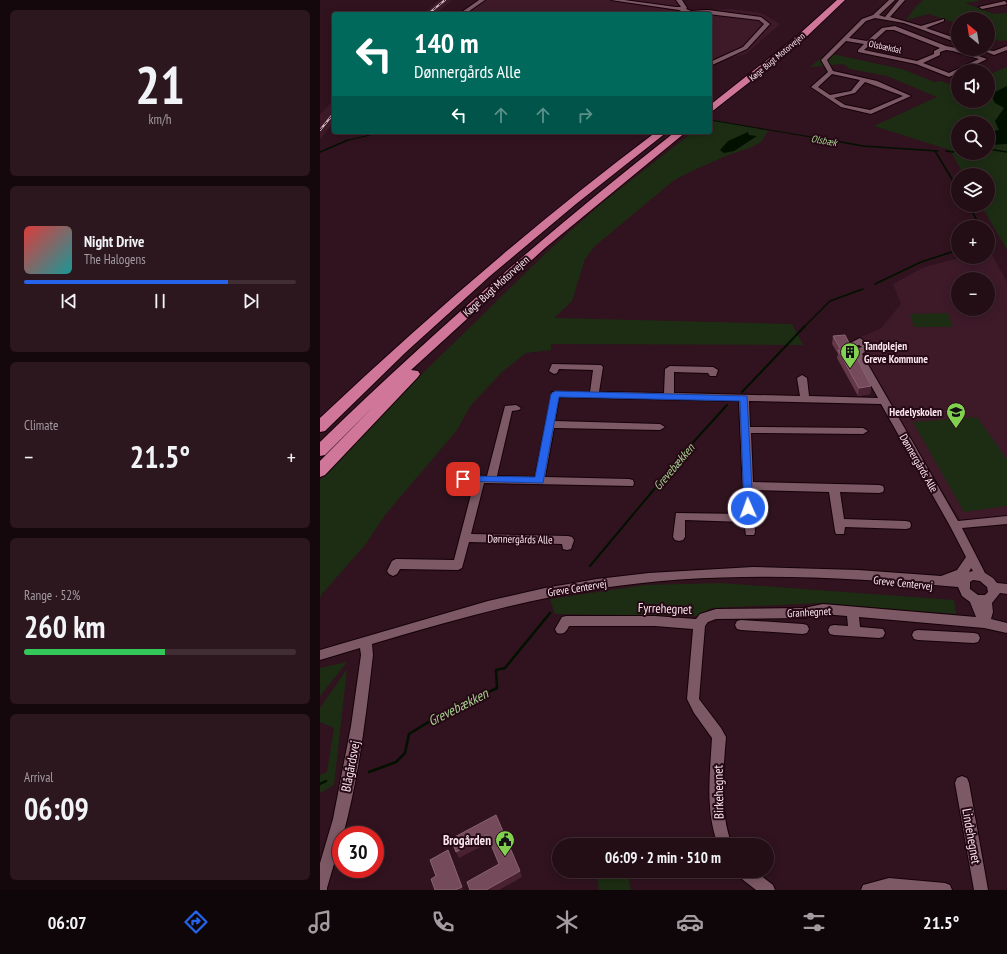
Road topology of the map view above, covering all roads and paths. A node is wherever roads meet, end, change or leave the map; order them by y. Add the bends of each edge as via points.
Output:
1 (482, 0) edge
2 (614, 0) edge
3 (679, 0) edge
4 (841, 0) edge
5 (892, 0) edge
6 (902, 0) edge
7 (999, 0) edge
8 (1006, 4) edge
9 (982, 7) dead end
10 (681, 9) junction
11 (465, 12) edge
12 (688, 12) edge
13 (712, 13) edge
14 (875, 16) junction
15 (887, 18) junction
16 (942, 20) dead end
17 (921, 28) junction
18 (937, 34) junction
19 (844, 38) junction
20 (923, 39) junction
21 (951, 39) edge
22 (868, 43) junction
23 (945, 48) junction
24 (1007, 48) edge
25 (995, 53) edge
26 (763, 56) dead end
27 (712, 63) edge
28 (918, 63) junction
29 (975, 64) edge
30 (746, 70) dead end
31 (831, 72) junction
32 (951, 74) edge
33 (864, 79) junction
34 (829, 97) junction
35 (712, 108) edge
36 (659, 134) edge
37 (678, 134) edge
38 (488, 293) junction
39 (865, 333) dead end
40 (401, 350) junction
41 (554, 371) dead end
42 (713, 374) dead end
43 (802, 378) dead end
44 (594, 395) junction
45 (669, 396) junction
46 (744, 398) junction
47 (805, 400) junction
48 (885, 401) junction
49 (516, 408) dead end
50 (320, 412) edge
51 (550, 424) junction
52 (320, 427) edge
53 (660, 427) dead end
54 (745, 430) junction
55 (863, 431) dead end
56 (320, 451) edge
57 (320, 471) edge
58 (463, 479) dead end
59 (480, 479) junction
60 (491, 480) junction
61 (539, 481) junction
62 (628, 483) dead end
63 (748, 486) junction
64 (834, 488) junction
65 (879, 489) dead end
66 (749, 518) junction
67 (1007, 520) edge
68 (906, 525) dead end
69 (955, 525) junction
70 (750, 532) dead end
71 (679, 537) dead end
72 (465, 538) junction
73 (567, 546) dead end
74 (971, 559) junction
75 (393, 571) dead end
76 (843, 574) junction
77 (977, 576) junction
78 (932, 579) junction
79 (963, 586) junction
80 (1007, 589) edge
81 (988, 595) junction
82 (1007, 595) edge
83 (852, 611) junction
84 (765, 613) junction
85 (939, 619) junction
86 (984, 623) junction
87 (699, 624) junction
88 (741, 625) dead end
89 (765, 627) junction
90 (1007, 628) edge
91 (561, 629) dead end
92 (803, 629) dead end
93 (834, 630) dead end
94 (855, 631) junction
95 (879, 632) dead end
96 (918, 635) dead end
97 (942, 636) junction
98 (974, 638) dead end
99 (366, 641) junction
100 (320, 655) edge
101 (719, 738) joint
102 (962, 783) dead end
103 (722, 838) edge
104 (752, 878) edge
105 (320, 888) edge
106 (768, 890) edge
107 (868, 890) edge
108 (945, 890) edge
109 (980, 890) edge

1 - 11 street
2 - 10 street
3 - 10 street via 683,7
4 - 35 highway, Køge Bugt Motorvejen via 787,49
5 - 14 street
6 - 15 street
7 - 8 street
8 - 9 street
10 - 12 street
13 - 27 street via 761,19 767,24 745,48
14 - 15 street
14 - 19 street via 864,20
15 - 17 street
16 - 17 street
17 - 18 street
18 - 20 street
18 - 21 street
19 - 22 street, Olsbækdal
19 - 31 street via 824,60
20 - 22 street, Olsbækdal via 890,28
20 - 23 street, Olsbækdal
22 - 28 street, Olsbækdal via 860,51
23 - 28 street
23 - 29 street, Olsbækdal via 984,60
24 - 25 street
26 - 30 highway, Køge Bugt Motorvejen
28 - 32 street, Olsbækdal
31 - 33 street
31 - 34 street via 814,87
33 - 34 street via 853,92
33 - 34 street via 908,96 871,112 843,106
36 - 40 highway, Køge Bugt Motorvejen via 534,233
37 - 38 highway, Køge Bugt Motorvejen via 591,203
38 - 56 highway, Køge Bugt Motorvejen via 417,356
38 - 57 highway via 473,315
39 - 48 street, Dønnergårds Alle via 860,341 868,347 857,353
40 - 50 highway via 367,371
40 - 52 highway, Køge Bugt Motorvejen
41 - 44 street via 555,366 598,367
42 - 45 street via 713,370 670,369
43 - 47 street
44 - 45 street
44 - 51 street via 555,394
45 - 46 street
46 - 47 street
46 - 54 street
47 - 48 street
48 - 69 street, Dønnergårds Alle
49 - 60 street via 508,408
51 - 53 street
51 - 61 street
54 - 55 street
54 - 63 street
58 - 59 street
59 - 60 street
59 - 72 street
60 - 61 street
61 - 62 street
63 - 64 street
63 - 66 street
64 - 65 street
64 - 68 street via 840,527
66 - 70 street
66 - 71 street via 680,516
67 - 69 street
69 - 74 street, Dønnergårds Alle
72 - 73 street, Dønnergårds Alle via 568,540
72 - 75 street via 458,565 396,564
74 - 77 street, Dønnergårds Alle
74 - 78 street via 961,574
76 - 78 street, Greve Centervej
76 - 79 street, Greve Centervej via 874,580
76 - 99 street, Greve Centervej via 707,573 592,584 498,603
77 - 79 street via 966,578
77 - 81 street via 987,579
78 - 79 street, Greve Centervej
79 - 81 street via 969,596
80 - 81 street
81 - 82 street
81 - 86 street
83 - 84 street, Granhegnet
83 - 85 street, Granhegnet
83 - 94 street
84 - 87 street, Granhegnet via 716,614 704,618
84 - 89 street
85 - 86 street, Granhegnet
85 - 97 street
86 - 90 street, Granhegnet
87 - 91 street, Fyrrehegnet via 655,621 566,621
87 - 101 street, Fyrrehegnet via 694,700
88 - 89 street, Granhegnet
89 - 92 street, Granhegnet
93 - 94 street, Granhegnet
94 - 95 street, Granhegnet
96 - 97 street
97 - 98 street
99 - 100 street, Greve Centervej
99 - 105 street, Blågårdsvej via 367,655 353,754 340,819
101 - 103 street, Birkehegnet via 717,815
102 - 109 street, Lindehegnet
104 - 106 street
107 - 108 street via 889,885

